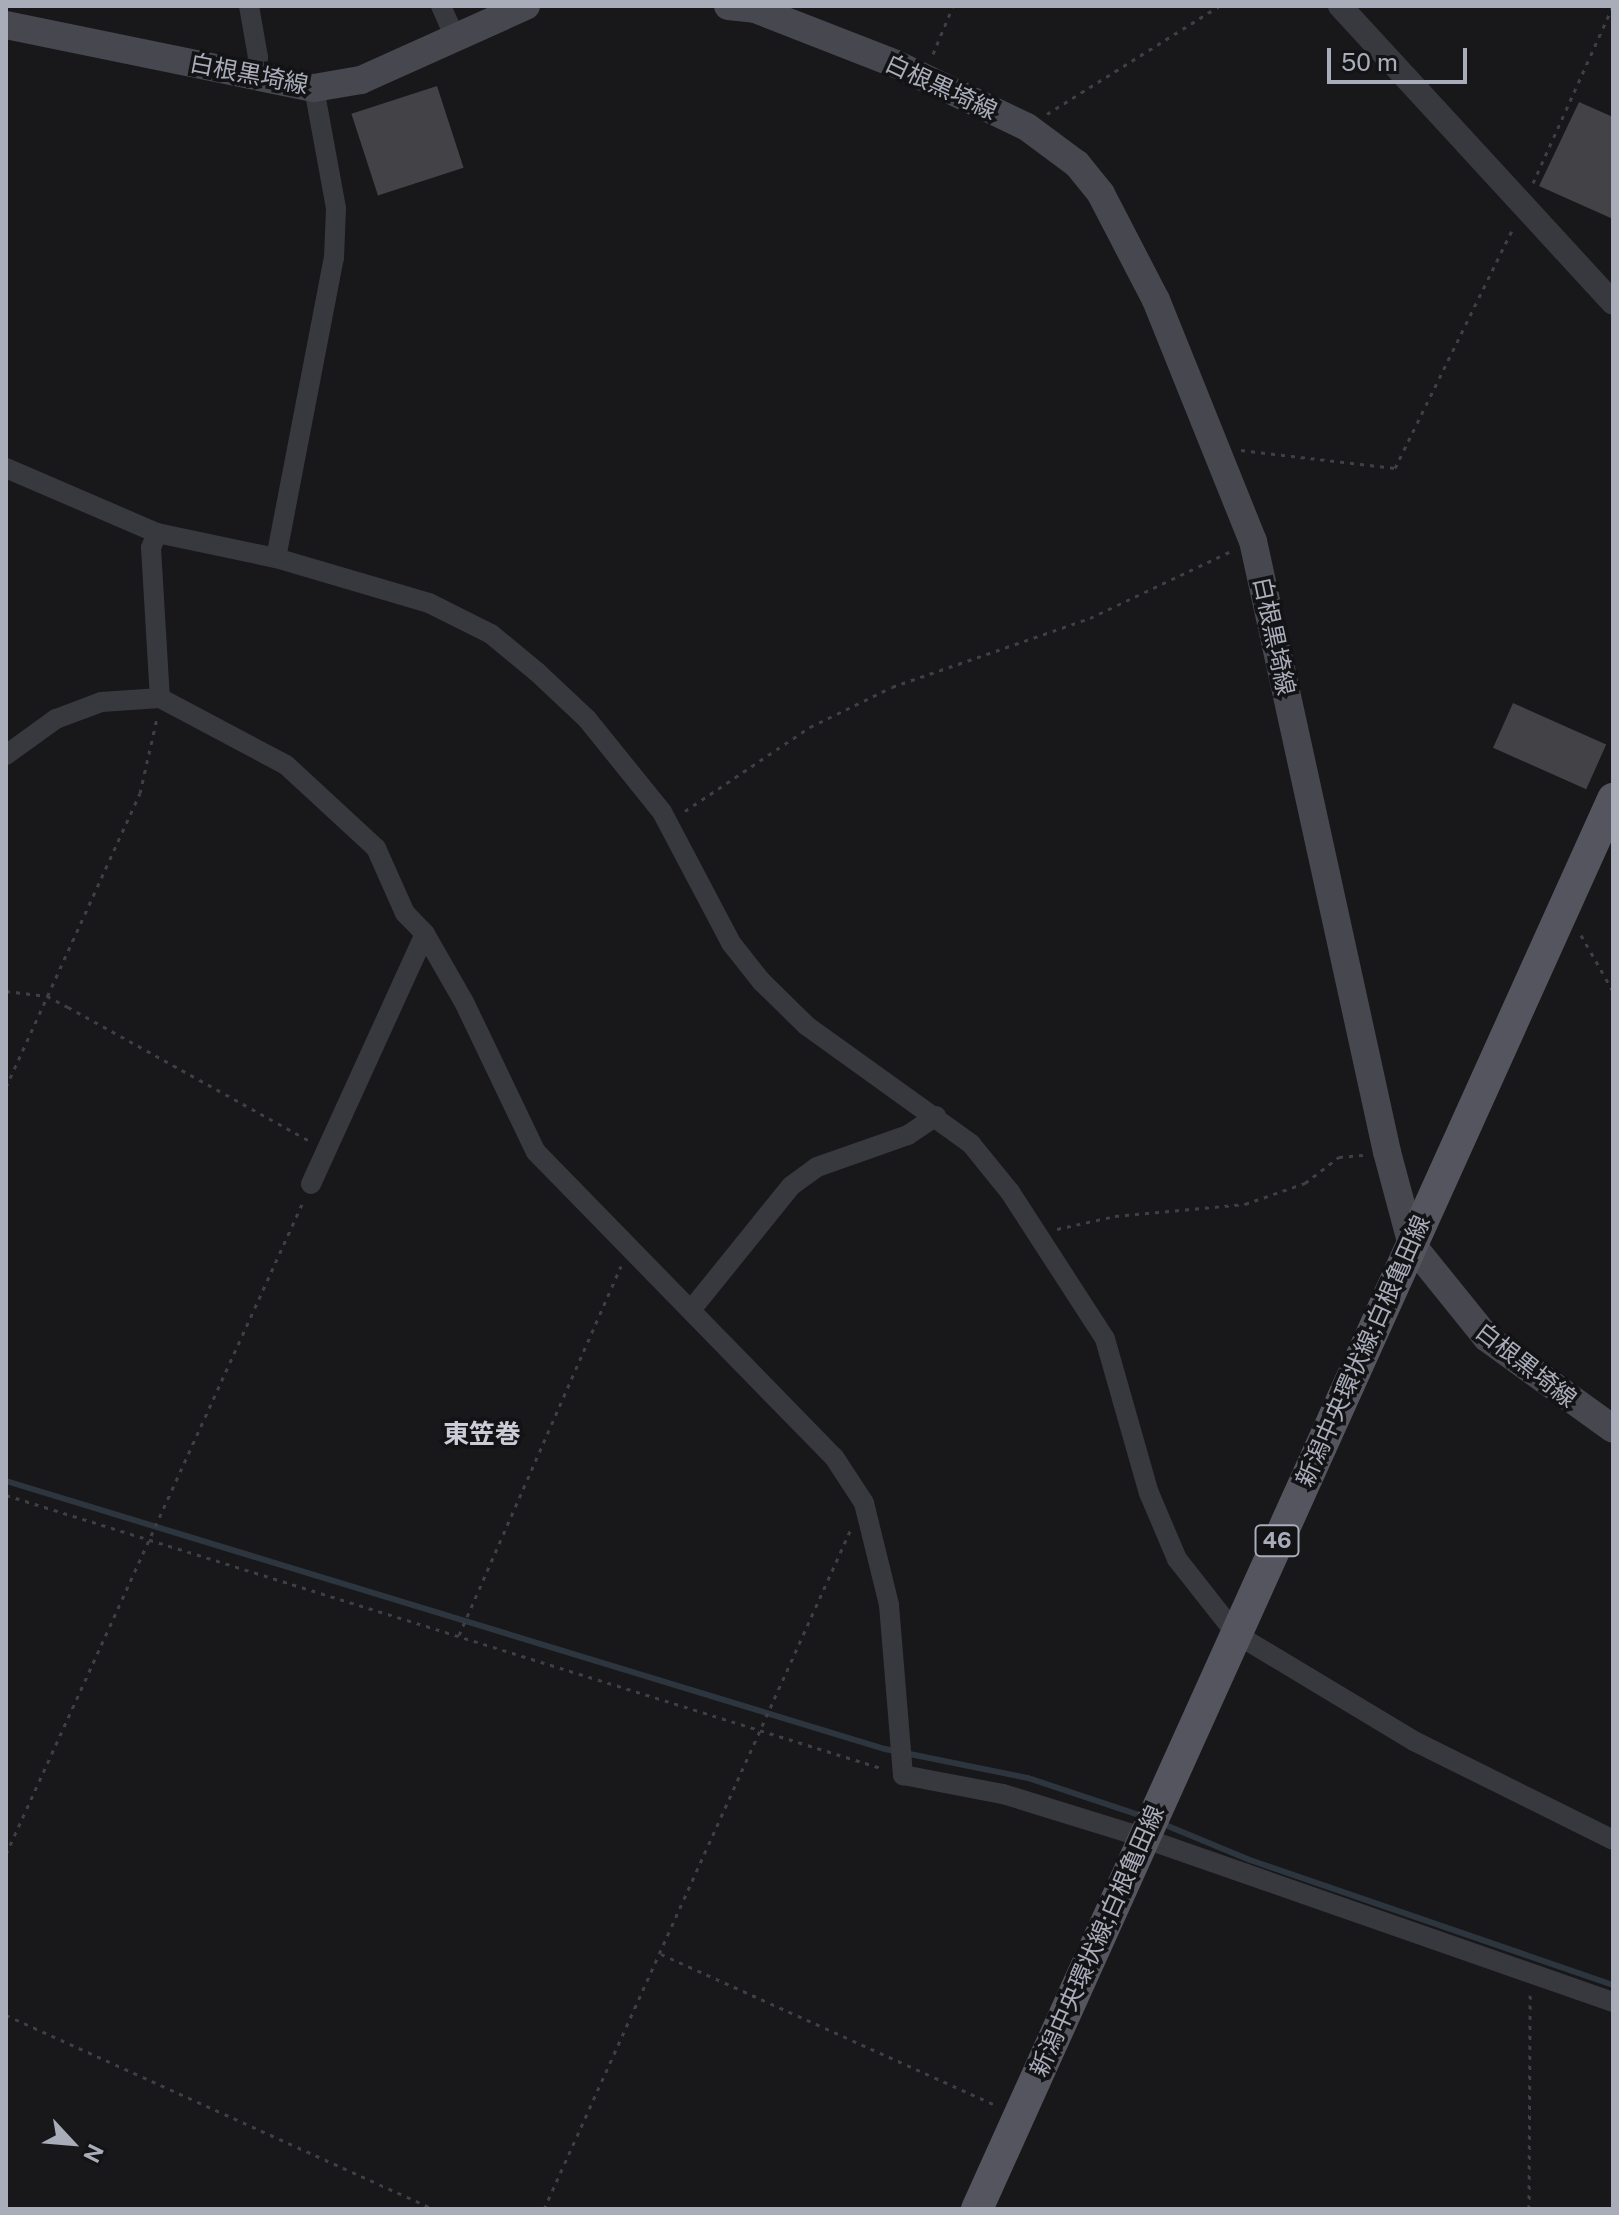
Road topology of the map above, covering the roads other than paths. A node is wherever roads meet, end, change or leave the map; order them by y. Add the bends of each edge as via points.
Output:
1 (249, 6) edge
2 (441, 6) edge
3 (526, 6) edge
4 (1340, 6) edge
5 (746, 7) edge
6 (6, 25) edge
7 (454, 35) junction
8 (255, 74) junction
9 (314, 88) junction
10 (1613, 303) edge
11 (6, 468) edge
12 (157, 533) junction
13 (276, 558) junction
14 (160, 698) junction
15 (6, 755) edge
16 (1613, 799) edge
17 (425, 934) junction
18 (936, 1116) junction
19 (311, 1184) road end
20 (1412, 1245) junction
21 (691, 1310) junction
22 (1613, 1429) edge
23 (1236, 1634) junction
24 (1142, 1838) junction
25 (1613, 1840) edge
26 (1613, 2002) edge
27 (977, 2209) edge

1 - 8 street via 258,57
2 - 7 street
3 - 7 main road, 白根黒埼線
4 - 10 street
5 - 20 main road, 白根黒埼線 via 923,78 1027,127 1077,164 1109,206 1156,300 1253,541
6 - 8 main road, 白根黒埼線
7 - 9 main road, 白根黒埼線 via 361,80
8 - 9 main road, 白根黒埼線
9 - 13 street via 336,208 334,258
11 - 12 street
12 - 13 street
12 - 14 street via 151,548
13 - 18 street via 429,603 491,634 587,719 668,823 731,943 761,981 807,1026
14 - 15 street via 101,702 56,719
14 - 17 street via 298,775 376,848 405,913
16 - 20 main road, 新潟中央環状線;白根亀田線 / 46
17 - 19 street
17 - 21 street via 536,1152
18 - 21 street via 908,1135 817,1167 791,1186
18 - 23 street via 971,1144 1039,1234 1105,1339 1149,1493 1177,1559
20 - 22 main road, 白根黒埼線 via 1487,1338
20 - 23 main road, 新潟中央環状線;白根亀田線 / 46
21 - 24 street via 834,1457 864,1503 889,1605 903,1775 1003,1794
23 - 24 main road, 新潟中央環状線;白根亀田線 / 46
23 - 25 street via 1414,1741
24 - 26 street
24 - 27 main road, 新潟中央環状線;白根亀田線 / 46

